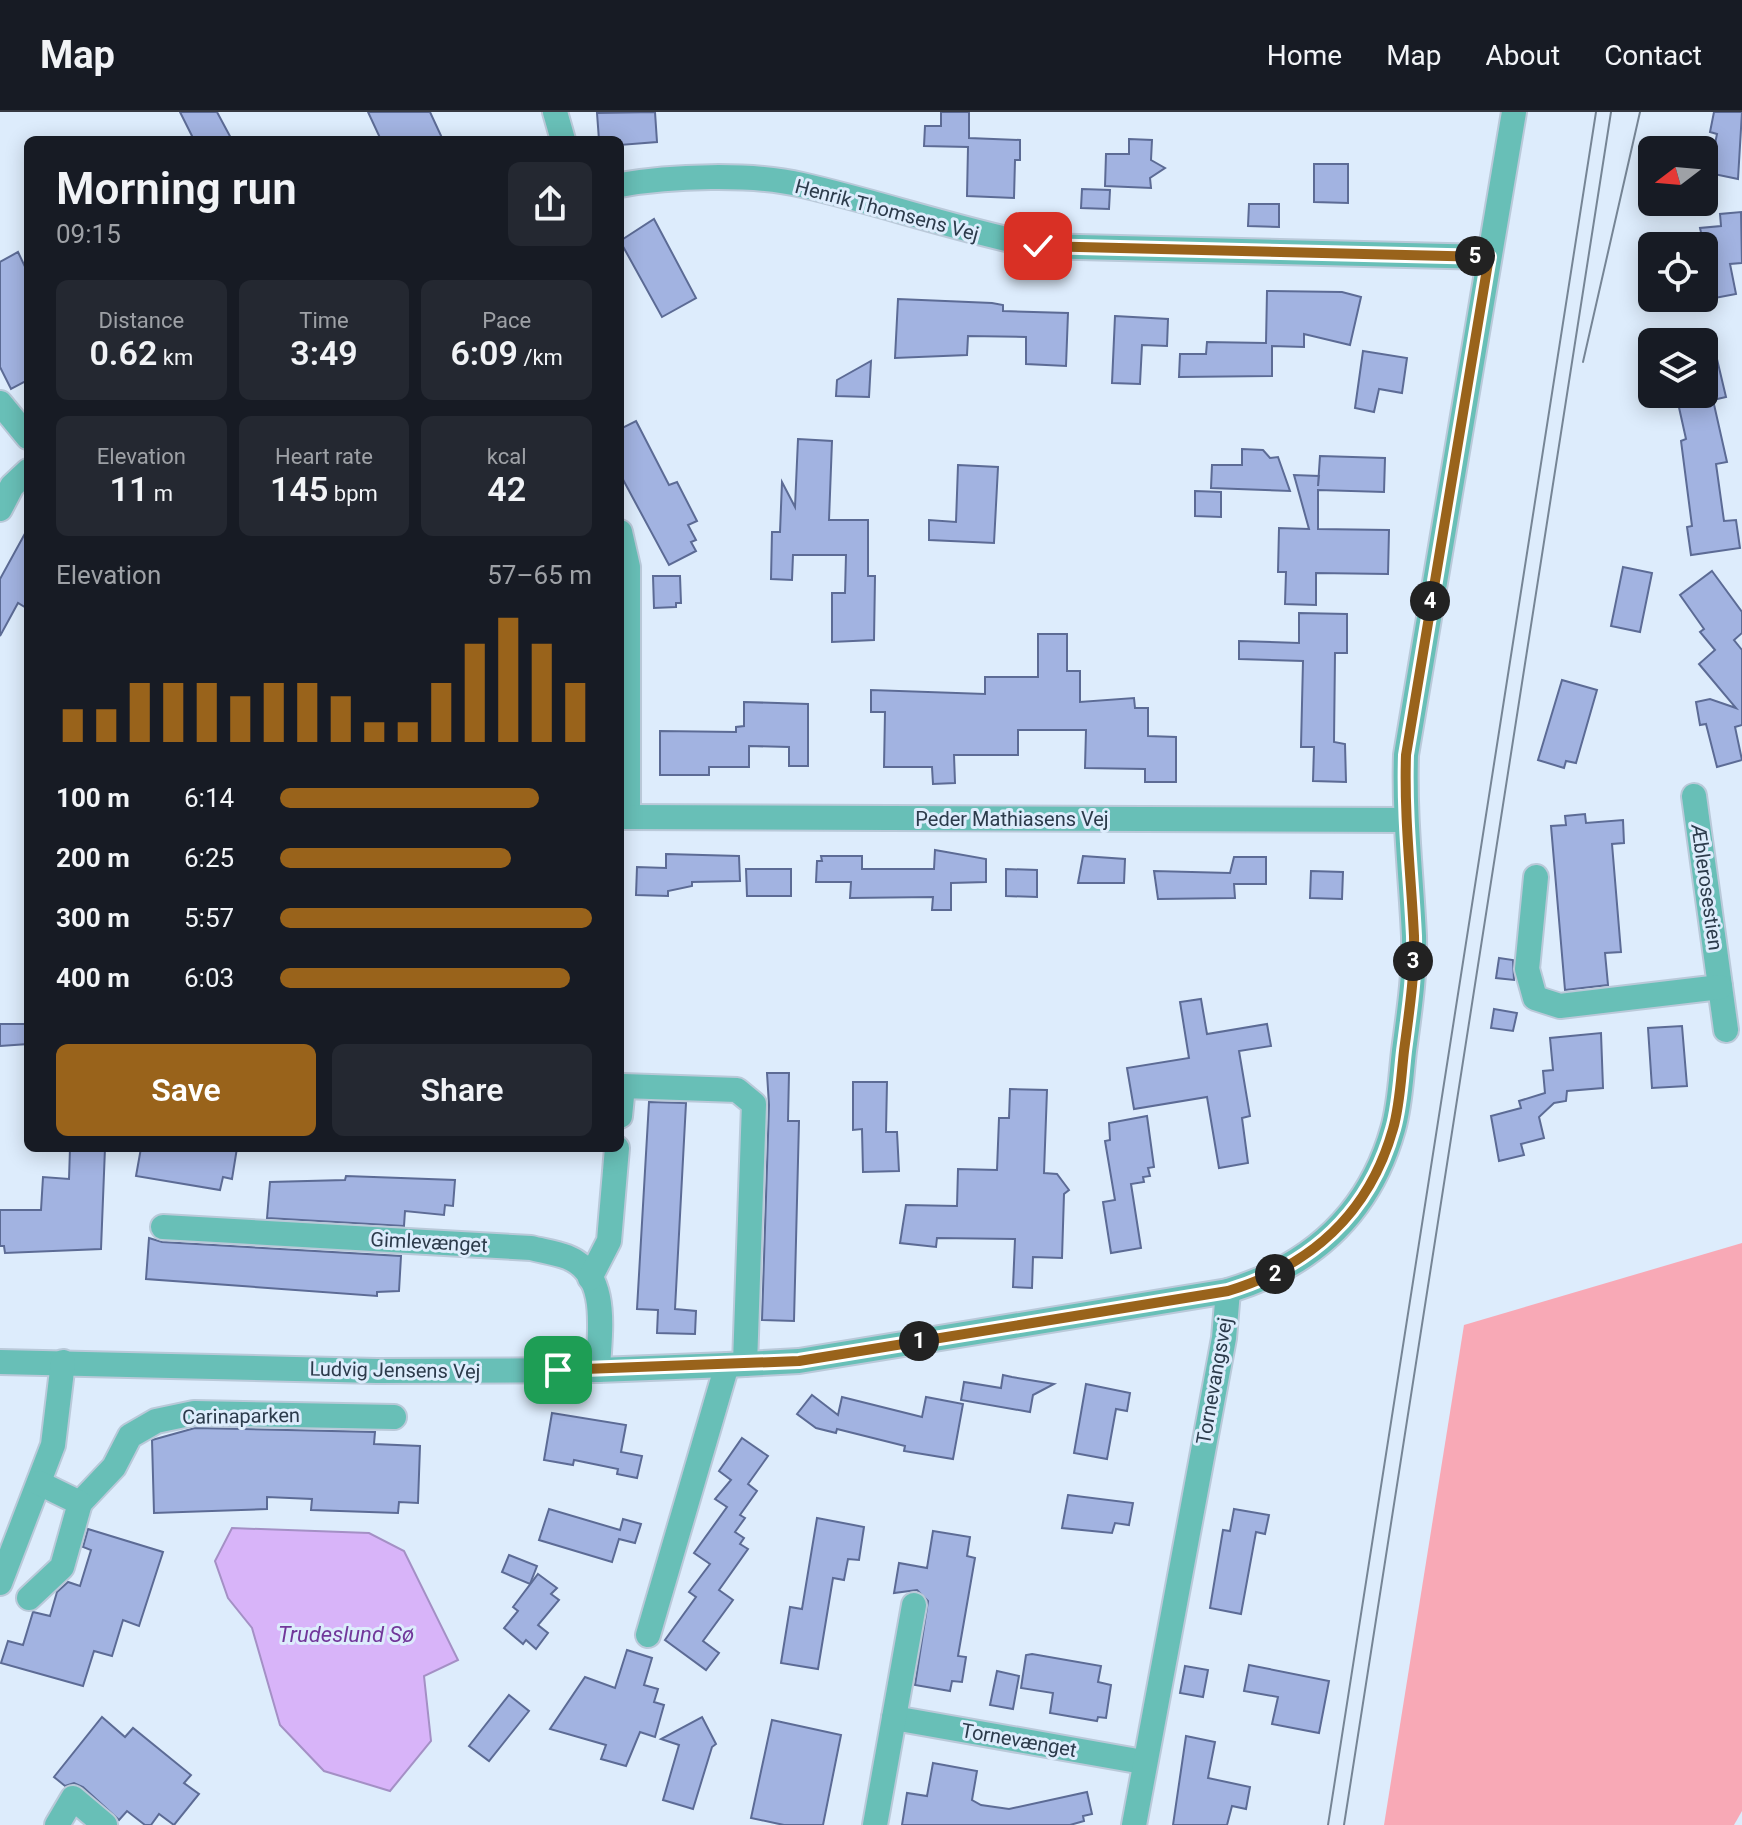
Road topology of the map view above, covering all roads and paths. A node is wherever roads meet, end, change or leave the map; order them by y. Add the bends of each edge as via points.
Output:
1 (555, 112) edge
2 (1514, 112) edge
3 (562, 136) edge
4 (624, 184) edge
5 (1489, 257) junction
6 (0, 403) edge
7 (24, 432) edge
8 (24, 475) edge
9 (0, 509) edge
10 (624, 550) edge
11 (1694, 796) dead end
12 (624, 817) edge
13 (1404, 820) junction
14 (1536, 877) dead end
15 (1727, 979) edge
16 (1726, 1030) dead end
17 (624, 1086) edge
18 (617, 1152) edge
19 (163, 1227) dead end
20 (590, 1278) junction
21 (1228, 1291) junction
22 (0, 1362) edge
23 (63, 1362) junction
24 (736, 1364) junction
25 (598, 1370) junction
26 (394, 1417) dead end
27 (39, 1483) junction
28 (80, 1503) junction
29 (1, 1575) edge
30 (29, 1598) dead end
31 (914, 1605) dead end
32 (648, 1635) dead end
33 (894, 1718) junction
34 (1143, 1762) junction
35 (57, 1825) edge
36 (105, 1825) edge
37 (875, 1825) edge
38 (1134, 1825) edge

1 - 3 street
2 - 5 street, Tornevangsvej
4 - 5 street, Henrik Thomsens Vej via 655,178 799,184 975,234 1038,246
5 - 13 street, Tornevangsvej via 1406,755
6 - 7 street
8 - 9 street
10 - 12 street
11 - 15 street, Æblerosestien
12 - 13 street, Peder Mathiasens Vej
13 - 21 street, Tornevangsvej via 1414,938 1412,988 1394,1127 1378,1174 1354,1211 1315,1249 1268,1279
14 - 15 street via 1527,969 1535,998 1560,1006
15 - 16 street, Æblerosestien
17 - 24 street via 737,1090 754,1104
18 - 20 street via 609,1241
19 - 20 street, Gimlevænget via 531,1248 571,1258
20 - 25 street via 601,1303
21 - 24 street, Ludvig Jensens Vej via 799,1361
21 - 34 street, Tornevangsvej via 1224,1338
22 - 23 street, Ludvig Jensens Vej
23 - 25 street, Ludvig Jensens Vej via 377,1371
23 - 27 street via 53,1445
24 - 25 street, Ludvig Jensens Vej
24 - 32 street
26 - 28 street, Carinaparken via 194,1413 156,1421 130,1436 114,1467
27 - 28 street
27 - 29 street
28 - 30 street, Carinaparken via 62,1567
31 - 33 street
33 - 34 street, Tornevænget
33 - 37 street
34 - 38 street, Tornevangsvej
35 - 36 street via 73,1798

